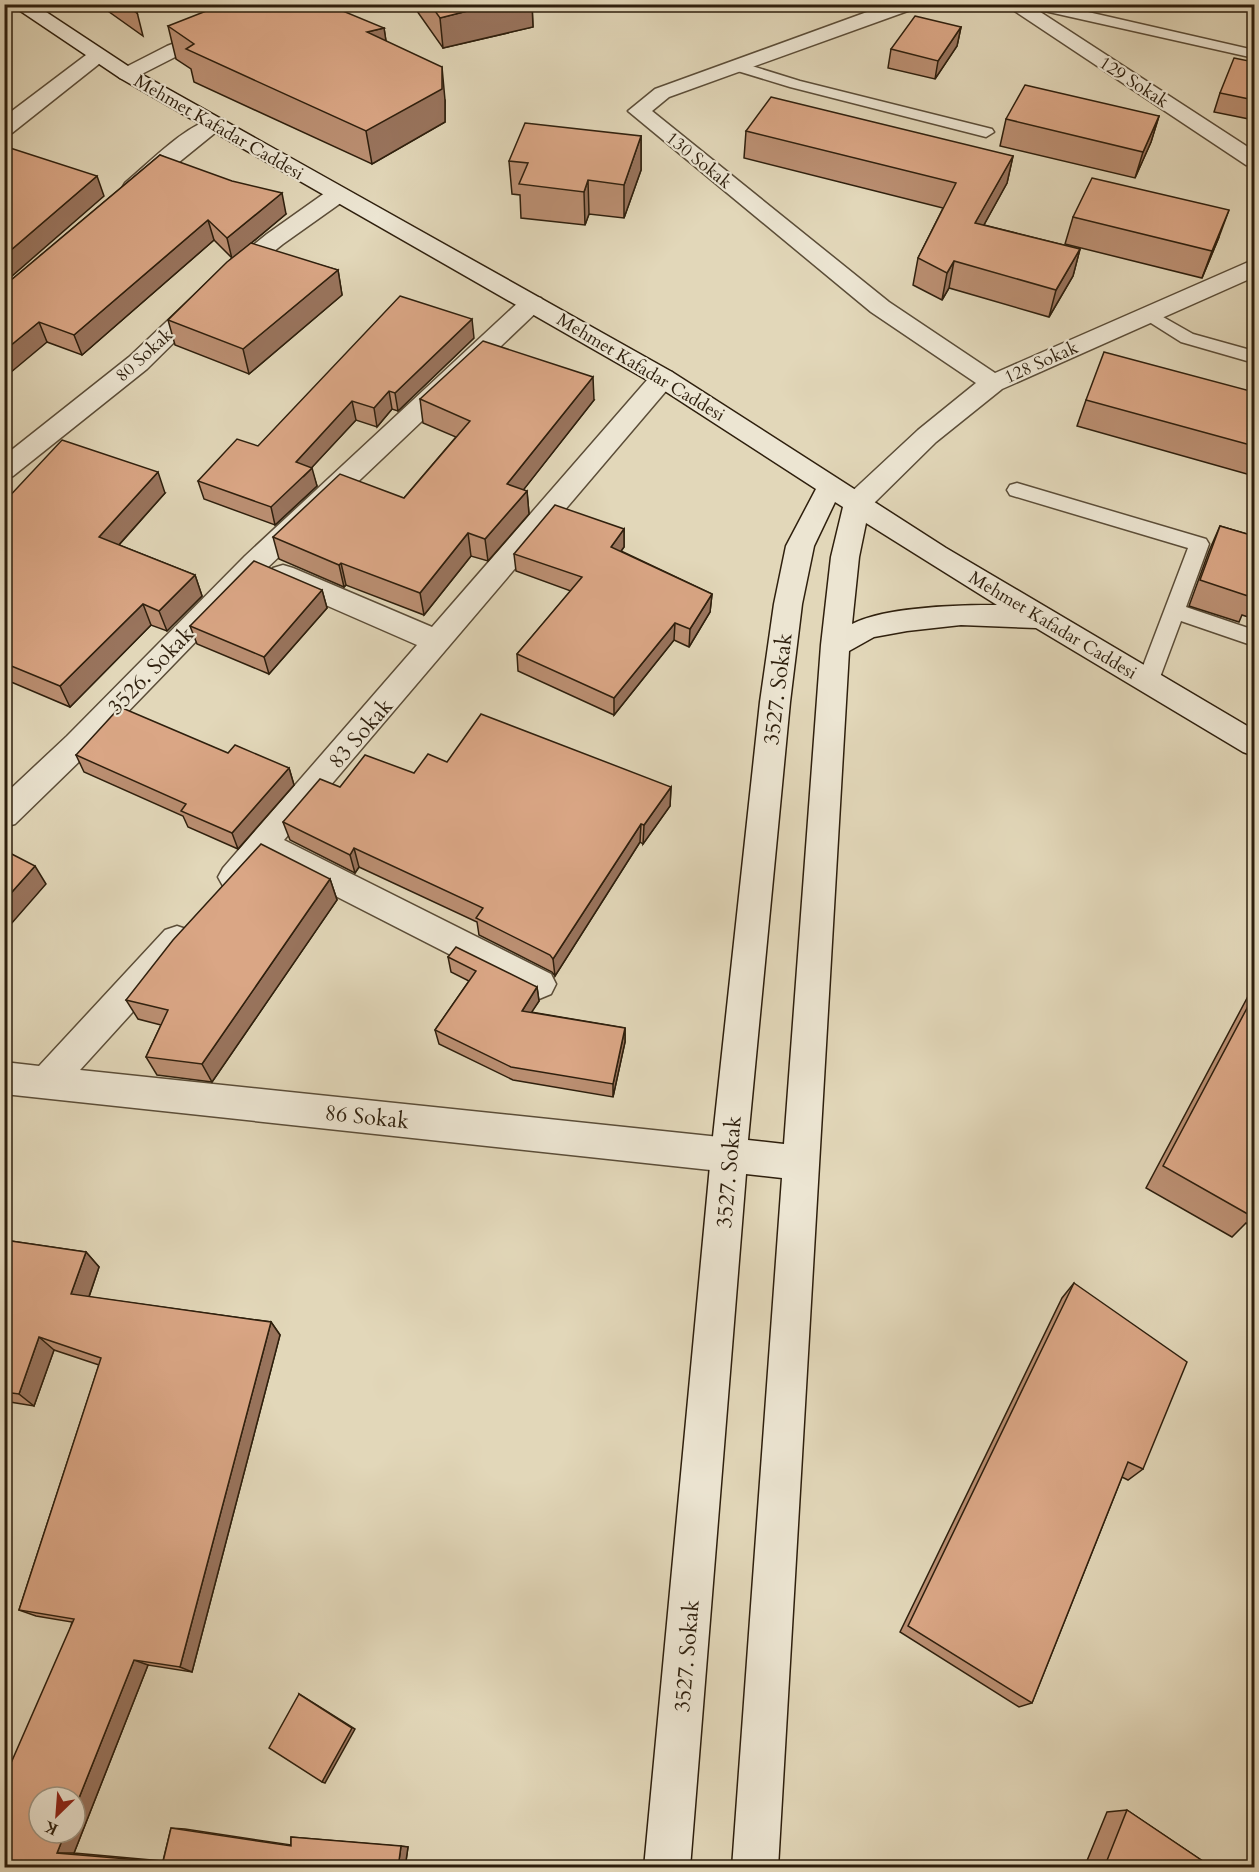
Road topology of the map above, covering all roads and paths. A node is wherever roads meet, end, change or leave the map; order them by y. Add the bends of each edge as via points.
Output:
1 (20, 4) edge
2 (294, 4) edge
3 (909, 4) edge
4 (1014, 4) edge
5 (1031, 4) edge
6 (1254, 54) edge
7 (97, 56) junction
8 (736, 66) junction
9 (127, 74) junction
10 (215, 124) junction
11 (4, 128) edge
12 (986, 132) dead end
13 (1254, 160) edge
14 (337, 195) junction
15 (117, 201) edge
16 (1254, 268) edge
17 (532, 303) junction
18 (1149, 314) junction
19 (1254, 357) edge
20 (663, 378) junction
21 (993, 383) junction
22 (4, 470) edge
23 (1017, 489) dead end
24 (844, 495) junction
25 (255, 563) junction
26 (1174, 611) junction
27 (1040, 618) junction
28 (1254, 638) edge
29 (438, 642) junction
30 (836, 645) junction
31 (1148, 682) junction
32 (1254, 744) edge
33 (4, 815) edge
34 (264, 845) junction
35 (216, 898) edge
36 (192, 924) edge
37 (539, 984) dead end
38 (4, 1078) edge
39 (48, 1082) junction
40 (729, 1155) junction
41 (801, 1163) junction
42 (667, 1868) edge
43 (755, 1868) edge

1 - 7 street, Mehmet Kafadar Caddesi
2 - 9 street via 174,50
3 - 8 street, 130 Sokak
4 - 13 street, 129 Sokak
5 - 6 lane
7 - 9 street, Mehmet Kafadar Caddesi
7 - 11 street
8 - 12 lane
8 - 21 street, 130 Sokak via 662,93 639,111 880,307
9 - 10 street, Mehmet Kafadar Caddesi
10 - 14 street, Mehmet Kafadar Caddesi
10 - 15 street
14 - 17 street, Mehmet Kafadar Caddesi
14 - 22 street, 80 Sokak via 224,280 138,363
16 - 18 street, 128 Sokak
17 - 20 street, Mehmet Kafadar Caddesi
17 - 25 street, 3526. Sokak
18 - 19 lane via 1187,338
18 - 21 street, 128 Sokak
20 - 24 street, Mehmet Kafadar Caddesi
20 - 29 street, 83 Sokak
21 - 24 street, 128 Sokak
23 - 26 lane via 1199,544
24 - 27 street, Mehmet Kafadar Caddesi
24 - 30 street via 845,557
24 - 40 street, 3527. Sokak via 814,515 801,546 788,604
25 - 29 street
25 - 33 street, 3526. Sokak
26 - 28 lane
26 - 31 lane
27 - 30 street via 961,615 907,621 868,628
27 - 31 street, Mehmet Kafadar Caddesi
29 - 34 street, 83 Sokak
30 - 41 street
31 - 32 street, Mehmet Kafadar Caddesi
34 - 35 street, 83 Sokak
34 - 37 street
36 - 39 street
38 - 39 street, 86 Sokak
39 - 40 street, 86 Sokak
40 - 41 street, 86 Sokak
40 - 42 street, 3527. Sokak
41 - 43 street

